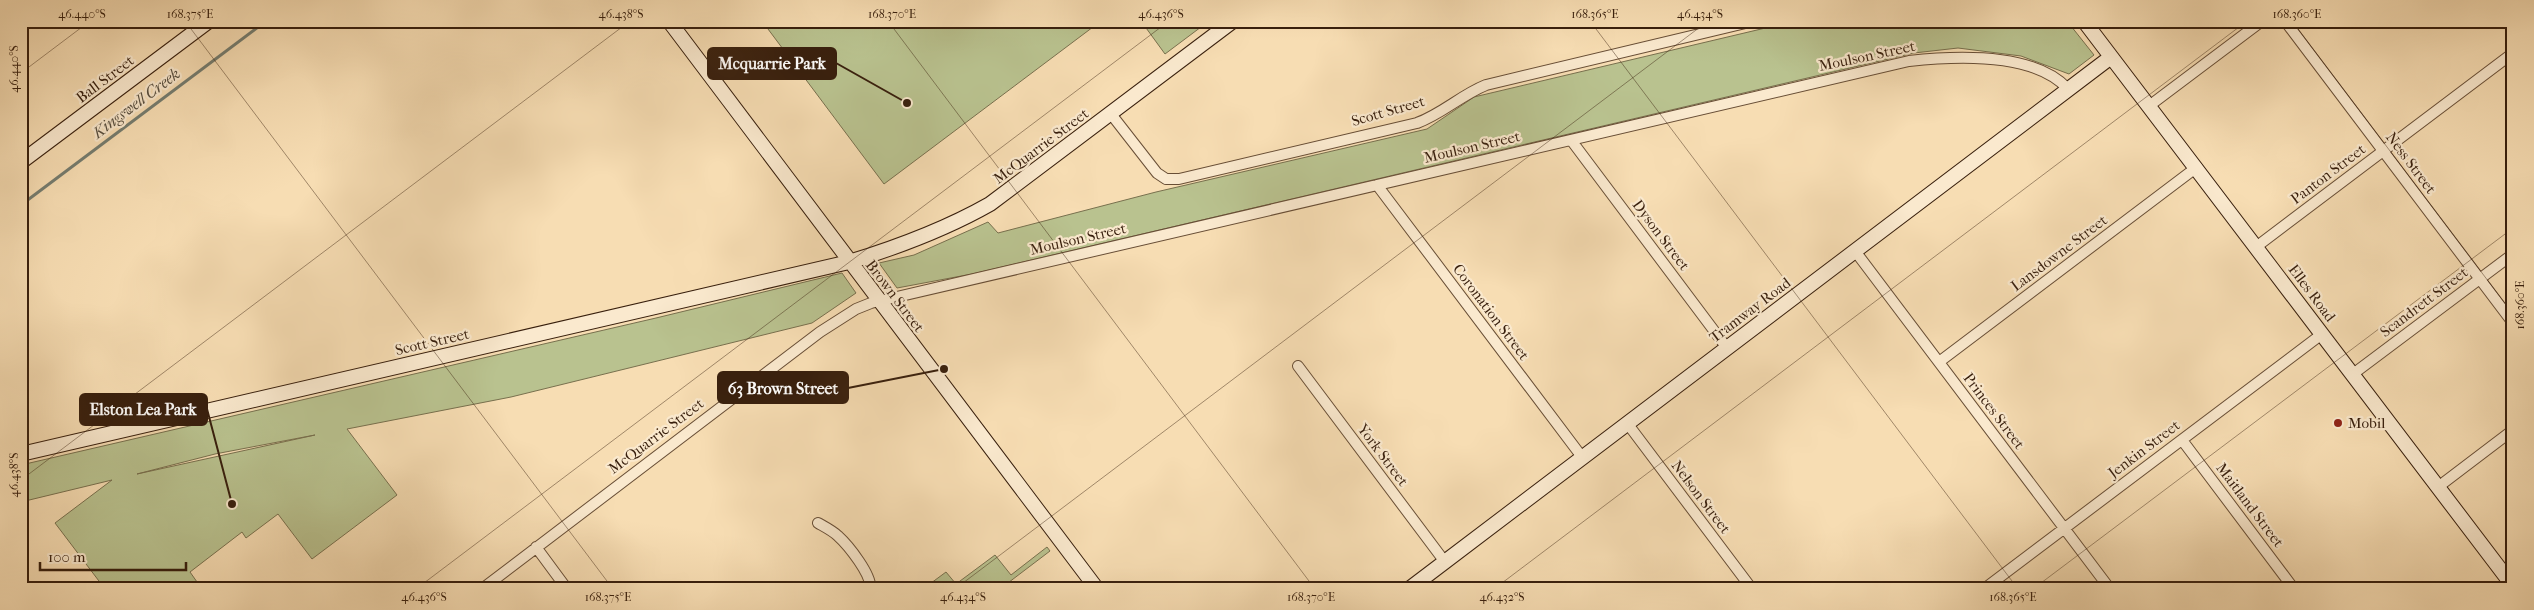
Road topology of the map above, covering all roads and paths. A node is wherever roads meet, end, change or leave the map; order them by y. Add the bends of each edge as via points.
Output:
1 (208, 21) edge
2 (669, 21) edge
3 (1233, 21) edge
4 (1754, 21) edge
5 (2084, 21) edge
6 (2262, 21) edge
7 (2285, 21) edge
8 (2513, 53) edge
9 (2111, 57) junction
10 (2068, 89) junction
11 (2149, 106) junction
12 (1110, 114) junction
13 (1571, 140) junction
14 (2383, 151) junction
15 (21, 162) edge
16 (2196, 167) junction
17 (1377, 185) junction
18 (2256, 247) junction
19 (1855, 251) junction
20 (2513, 254) edge
21 (849, 262) junction
22 (2479, 279) junction
23 (880, 300) junction
24 (2513, 323) edge
25 (2322, 334) junction
26 (1727, 348) junction
27 (1939, 362) junction
28 (1298, 366) dead end
29 (2353, 374) junction
30 (1627, 423) junction
31 (2513, 430) edge
32 (2182, 440) junction
33 (21, 454) edge
34 (1582, 457) junction
35 (2438, 487) junction
36 (818, 523) dead end
37 (2064, 528) junction
38 (536, 548) junction
39 (1445, 562) junction
40 (2513, 586) edge
41 (482, 589) edge
42 (567, 589) edge
43 (870, 589) edge
44 (1097, 589) edge
45 (1409, 589) edge
46 (1752, 589) edge
47 (1984, 589) edge
48 (2110, 589) edge
49 (2294, 589) edge

1 - 15 main road, Ball Street
2 - 21 main road, Brown Street
3 - 12 main road, McQuarrie Street
4 - 12 street, Scott Street via 1486,85 1417,123 1179,179 1166,179 1157,173
5 - 9 main road, Elles Road
6 - 11 street
7 - 14 street, Ness Street
8 - 14 street, Panton Street
9 - 10 main road, Tramway Road
9 - 11 main road, Elles Road
10 - 13 street, Moulson Street via 2059,80 2039,70 1994,60 1950,57 1917,60
10 - 19 main road, Tramway Road
11 - 16 main road, Elles Road
12 - 21 main road, McQuarrie Street via 978,211 902,244
13 - 17 street, Moulson Street
13 - 26 street, Dyson Street
14 - 18 street, Panton Street
14 - 22 street, Ness Street
16 - 18 main road, Elles Road
16 - 27 street, Lansdowne Street
17 - 23 street, Moulson Street
17 - 34 street, Coronation Street
18 - 25 main road, Elles Road
19 - 26 main road, Tramway Road
19 - 27 street, Princes Street
20 - 22 street, Scandrett Street
21 - 23 main road, Brown Street
21 - 33 main road, Scott Street
22 - 24 street, Ness Street
22 - 29 street, Scandrett Street
23 - 38 street, McQuarrie Street via 834,322
23 - 44 main road, Brown Street
25 - 29 main road, Elles Road
25 - 32 street, Jenkin Street
26 - 30 main road, Tramway Road
27 - 37 street, Princes Street
28 - 39 street, York Street
29 - 35 main road, Elles Road
30 - 34 main road, Tramway Road
30 - 46 street, Nelson Street
31 - 35 street
32 - 37 street, Jenkin Street
32 - 49 street, Maitland Street
34 - 39 main road, Tramway Road
35 - 40 main road, Elles Road
36 - 43 street via 838,536 867,573
37 - 47 street, Jenkin Street
37 - 48 street, Princes Street
38 - 41 street, McQuarrie Street
38 - 42 street
39 - 45 main road, Tramway Road

